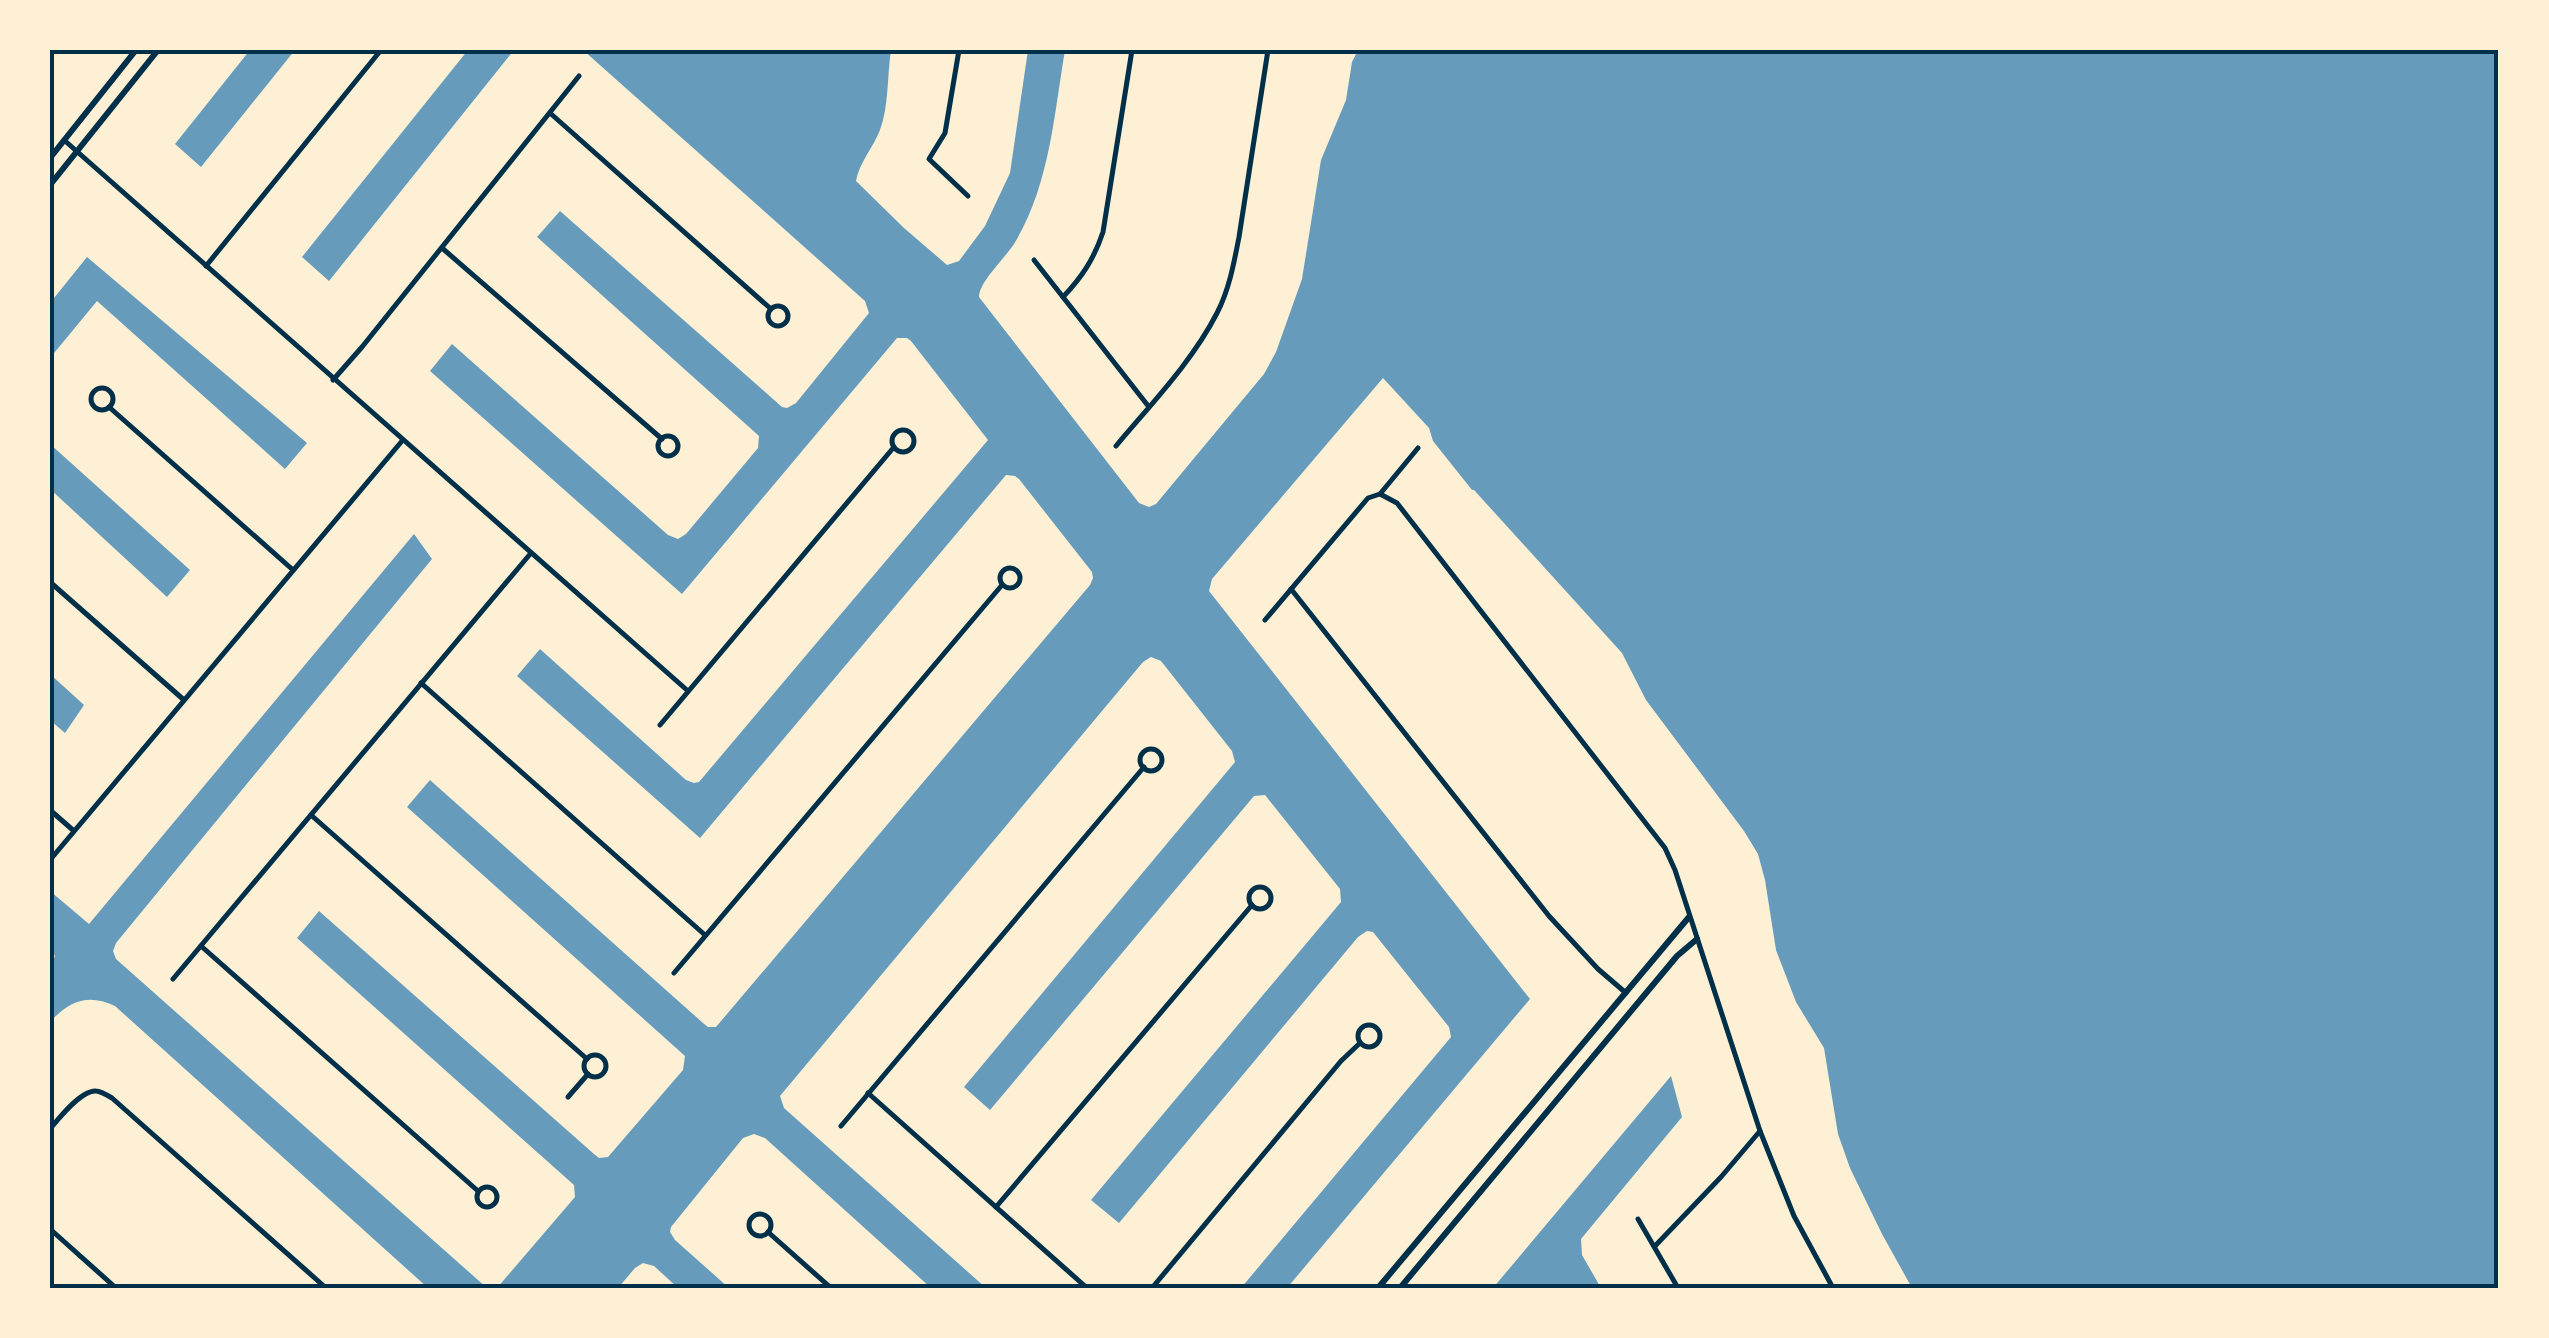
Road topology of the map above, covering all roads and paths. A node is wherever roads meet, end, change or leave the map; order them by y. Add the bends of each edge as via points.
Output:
1 (136, 50) edge
2 (158, 50) edge
3 (381, 50) edge
4 (959, 50) edge
5 (1132, 50) edge
6 (1268, 50) edge
7 (579, 76) dead end
8 (550, 114) junction
9 (64, 140) junction
10 (77, 152) junction
11 (50, 158) edge
12 (50, 185) edge
13 (968, 196) dead end
14 (442, 248) junction
15 (1034, 260) dead end
16 (206, 266) junction
17 (1062, 297) junction
18 (771, 309) junction
19 (334, 380) junction
20 (109, 407) junction
21 (1149, 407) junction
22 (662, 439) dead end
23 (402, 440) junction
24 (1116, 446) dead end
25 (894, 447) junction
26 (1418, 448) dead end
27 (1380, 494) junction
28 (531, 554) junction
29 (293, 570) junction
30 (50, 582) edge
31 (1002, 585) junction
32 (1291, 589) junction
33 (1265, 620) dead end
34 (422, 683) junction
35 (688, 691) junction
36 (184, 700) junction
37 (660, 725) dead end
38 (1144, 768) junction
39 (50, 810) edge
40 (312, 814) junction
41 (74, 832) junction
42 (50, 860) edge
43 (1252, 906) junction
44 (1689, 917) junction
45 (705, 935) junction
46 (1696, 939) junction
47 (201, 946) junction
48 (674, 973) dead end
49 (173, 979) dead end
50 (1626, 993) junction
51 (1360, 1043) junction
52 (587, 1059) junction
53 (588, 1074) junction
54 (868, 1093) junction
55 (568, 1097) dead end
56 (841, 1126) dead end
57 (50, 1129) edge
58 (1760, 1131) junction
59 (478, 1191) junction
60 (996, 1207) junction
61 (1638, 1218) dead end
62 (50, 1229) edge
63 (1425, 1231) junction
64 (768, 1232) junction
65 (1438, 1242) junction
66 (1655, 1246) junction
67 (116, 1288) edge
68 (326, 1288) edge
69 (830, 1288) edge
70 (1087, 1288) edge
71 (1152, 1288) edge
72 (1378, 1288) edge
73 (1400, 1288) edge
74 (1678, 1288) edge
75 (1833, 1288) edge

1 - 9 street
2 - 10 street
3 - 16 street
4 - 13 street via 945,134 929,158
5 - 17 street via 1103,232 1093,259
6 - 21 street via 1226,291 1199,343
7 - 8 street
8 - 14 street
8 - 18 street
9 - 10 street
9 - 11 street
10 - 12 street
10 - 16 street
14 - 19 street
14 - 22 street
15 - 17 street
16 - 19 street
17 - 21 street
18 - 18 street via 771,324 786,323 787,310
19 - 23 street
20 - 20 street via 109,391 92,393 94,407
20 - 29 street
21 - 24 street
23 - 28 street
23 - 29 street
25 - 25 street via 908,451 913,436 899,430
25 - 35 street
26 - 27 street
27 - 32 street via 1368,498
27 - 44 street via 1397,503 1652,830 1670,859
28 - 34 street
28 - 35 street
29 - 36 street
30 - 36 street
31 - 31 street via 1017,585 1017,570 1004,569
31 - 45 street
32 - 33 street
32 - 50 street via 1564,935
34 - 40 street
34 - 45 street
35 - 37 street
36 - 41 street
38 - 38 street via 1159,767 1159,752 1142,753
38 - 54 street
39 - 41 street
40 - 47 street
40 - 52 street
41 - 42 street
43 - 43 street via 1267,907 1269,891 1255,889
43 - 60 street
44 - 46 street
44 - 50 street
45 - 48 street
46 - 58 street
46 - 65 street
47 - 49 street
47 - 59 street
50 - 63 street
51 - 51 street via 1376,1044 1377,1028 1363,1026
51 - 71 street
52 - 53 street
52 - 53 street via 597,1056 606,1066 601,1075
53 - 55 street
54 - 56 street
54 - 60 street
57 - 68 street via 87,1092 112,1098
58 - 66 street
58 - 75 street via 1794,1216
59 - 59 street via 482,1206 496,1202 494,1189
60 - 70 street
61 - 66 street
62 - 67 street
63 - 65 street
63 - 72 street
64 - 64 street via 769,1218 752,1216 752,1233
64 - 69 street
65 - 73 street
66 - 74 street

